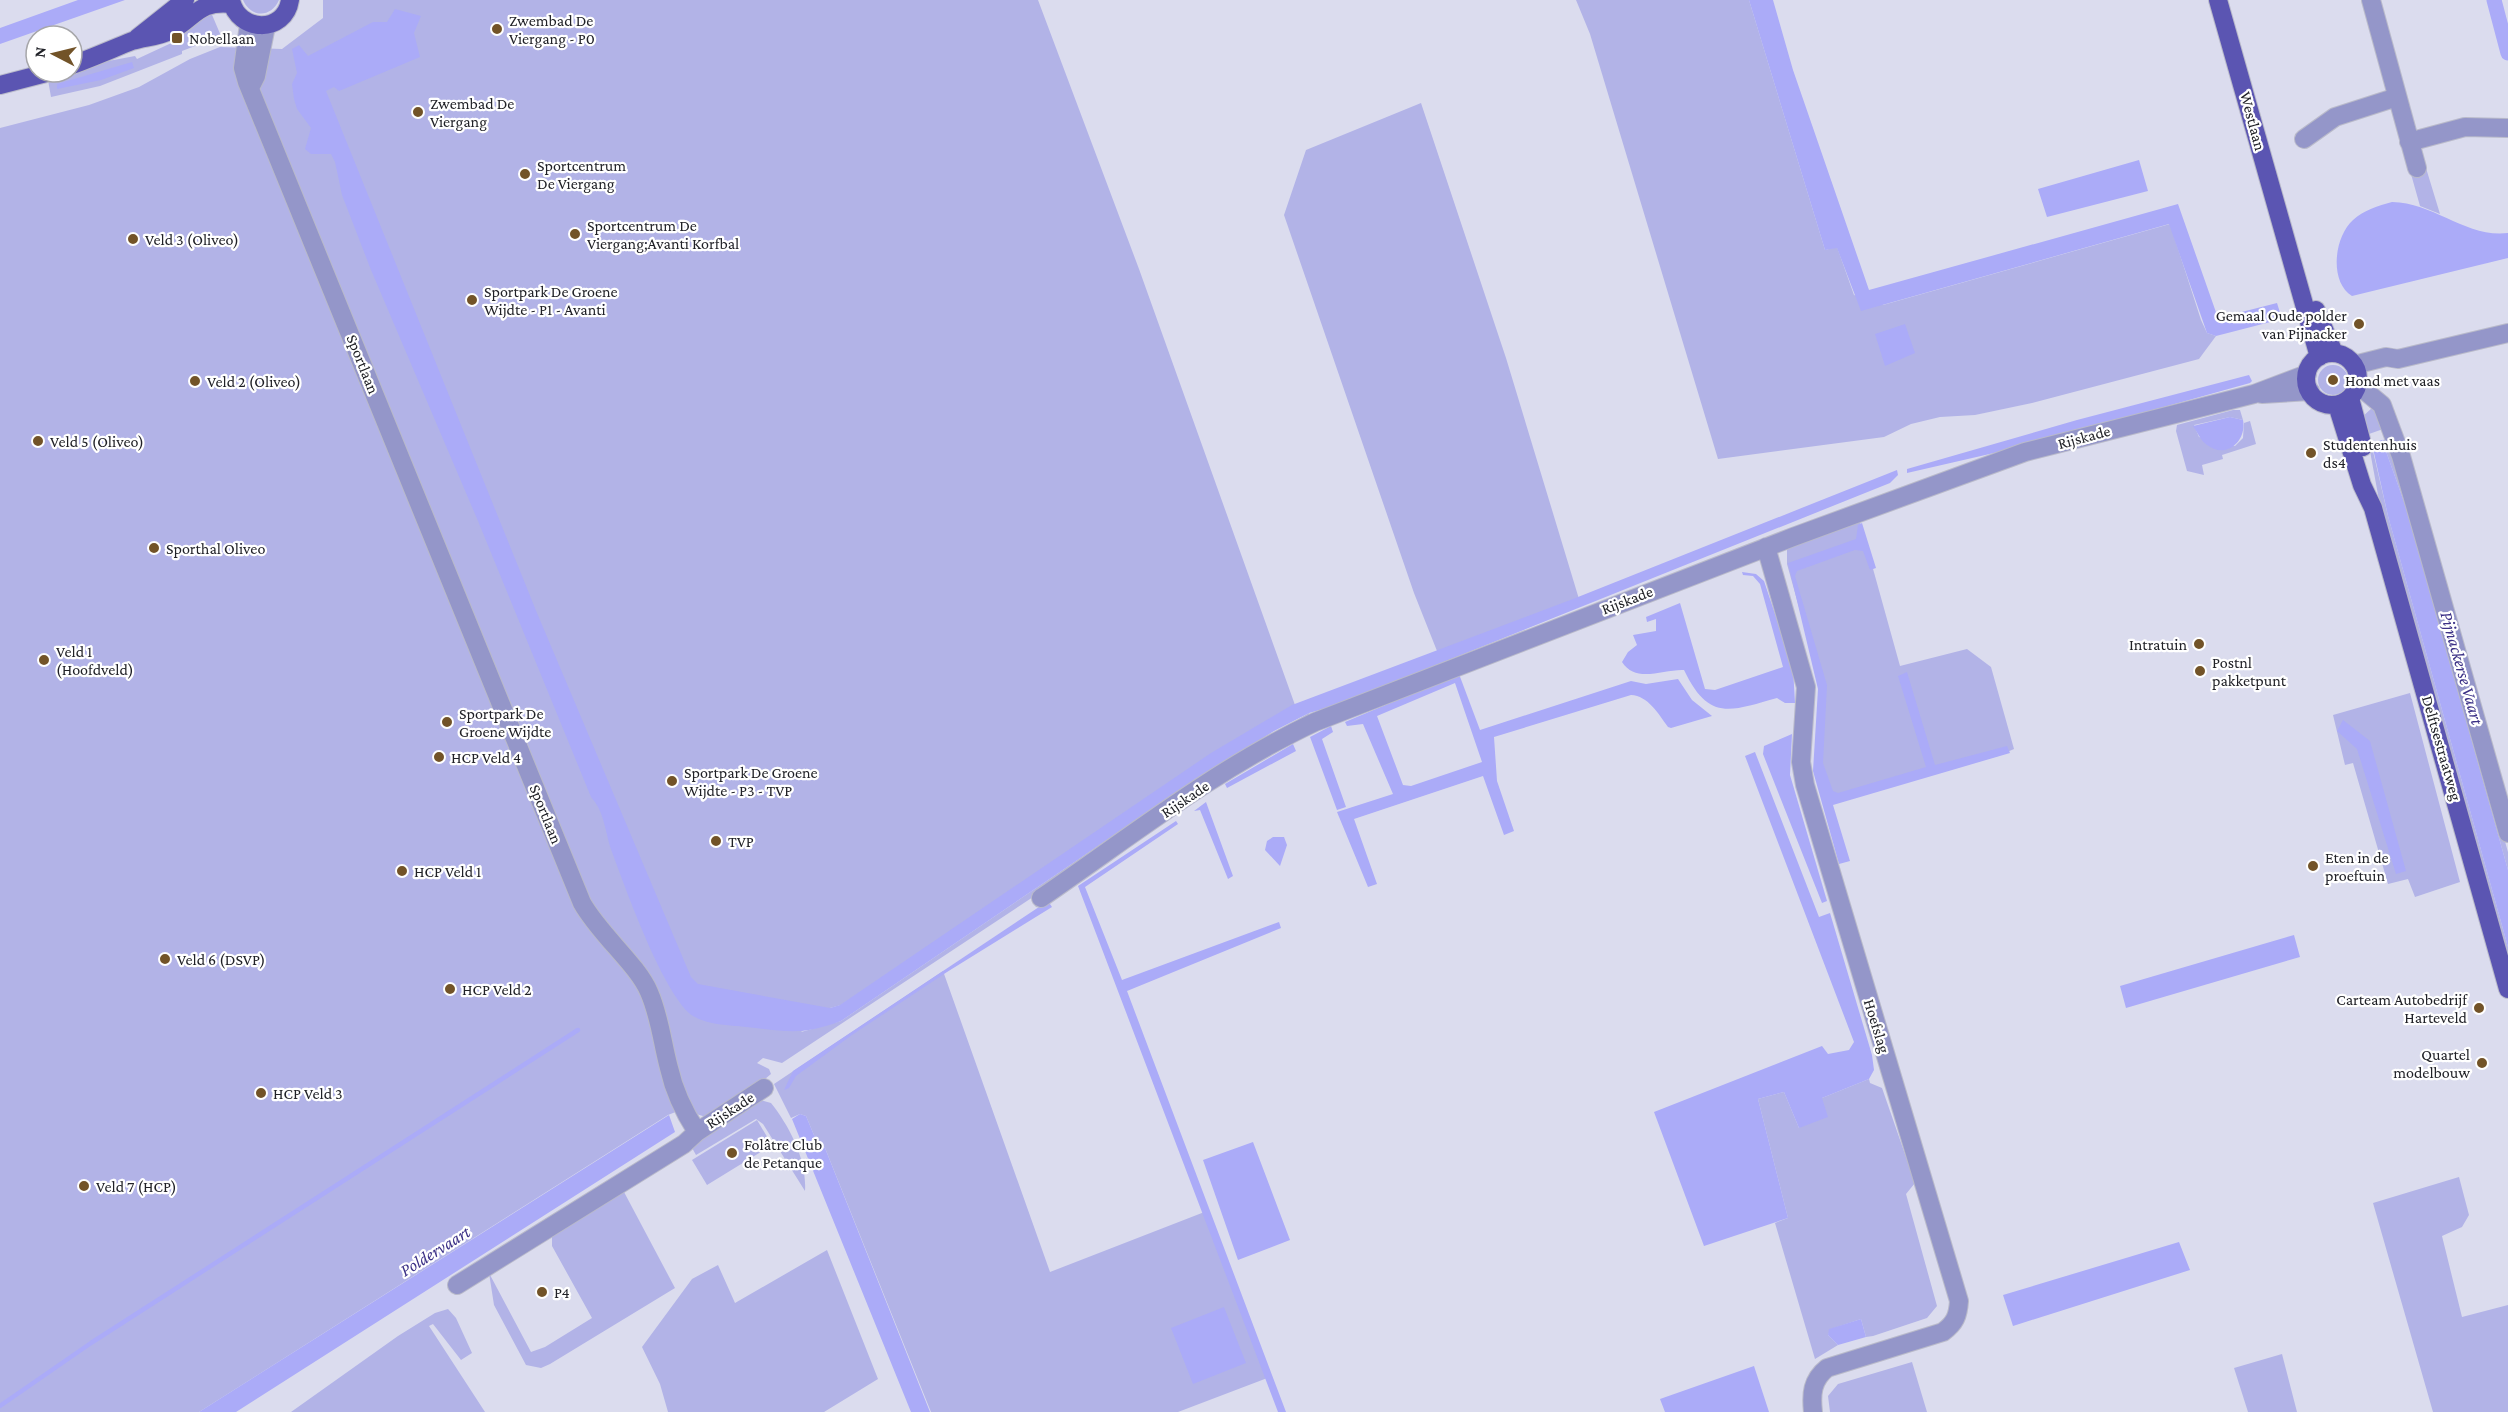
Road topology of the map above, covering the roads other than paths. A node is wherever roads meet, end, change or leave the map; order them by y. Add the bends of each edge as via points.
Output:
1 (185, 0) edge
2 (2218, 0) edge
3 (2371, 0) edge
4 (296, 1) edge
5 (231, 2) edge
6 (258, 25) junction
7 (135, 40) junction
8 (84, 60) edge
9 (24, 79) edge
10 (0, 85) edge
11 (2397, 97) junction
12 (2506, 128) edge
13 (2304, 139) dead end
14 (2409, 142) junction
15 (2417, 168) dead end
16 (2508, 333) edge
17 (2326, 355) junction
18 (2308, 382) junction
19 (2351, 386) junction
20 (1766, 547) junction
21 (2508, 833) edge
22 (1041, 898) dead end
23 (2508, 989) edge
24 (764, 1088) dead end
25 (697, 1132) junction
26 (457, 1285) dead end
27 (1813, 1412) edge

1 - 7 main road
2 - 17 main road, Westlaan via 2286,243
3 - 11 street
4 - 6 main road via 281,18
5 - 6 main road via 241,19
5 - 7 main road via 206,4 173,30
6 - 25 street, Sportlaan via 243,68 582,903 595,926 648,990 659,1019 669,1071 683,1110
7 - 8 main road
9 - 10 main road
11 - 13 street via 2335,117
11 - 14 street
12 - 14 street via 2465,127
14 - 15 street
16 - 19 street via 2398,359
17 - 18 main road via 2312,364
17 - 19 main road via 2344,356
18 - 19 main road via 2323,403
18 - 20 street, Rijskade via 2025,452
19 - 21 street via 2382,405 2401,456
19 - 23 main road, Delftsestraatweg via 2362,485 2373,508
20 - 22 street, Rijskade via 1272,742
20 - 27 street, Hoefslag via 1804,673 1805,785 1959,1301 1953,1325 1943,1332 1827,1368 1812,1388
24 - 25 street, Rijskade
25 - 26 street via 675,1150

